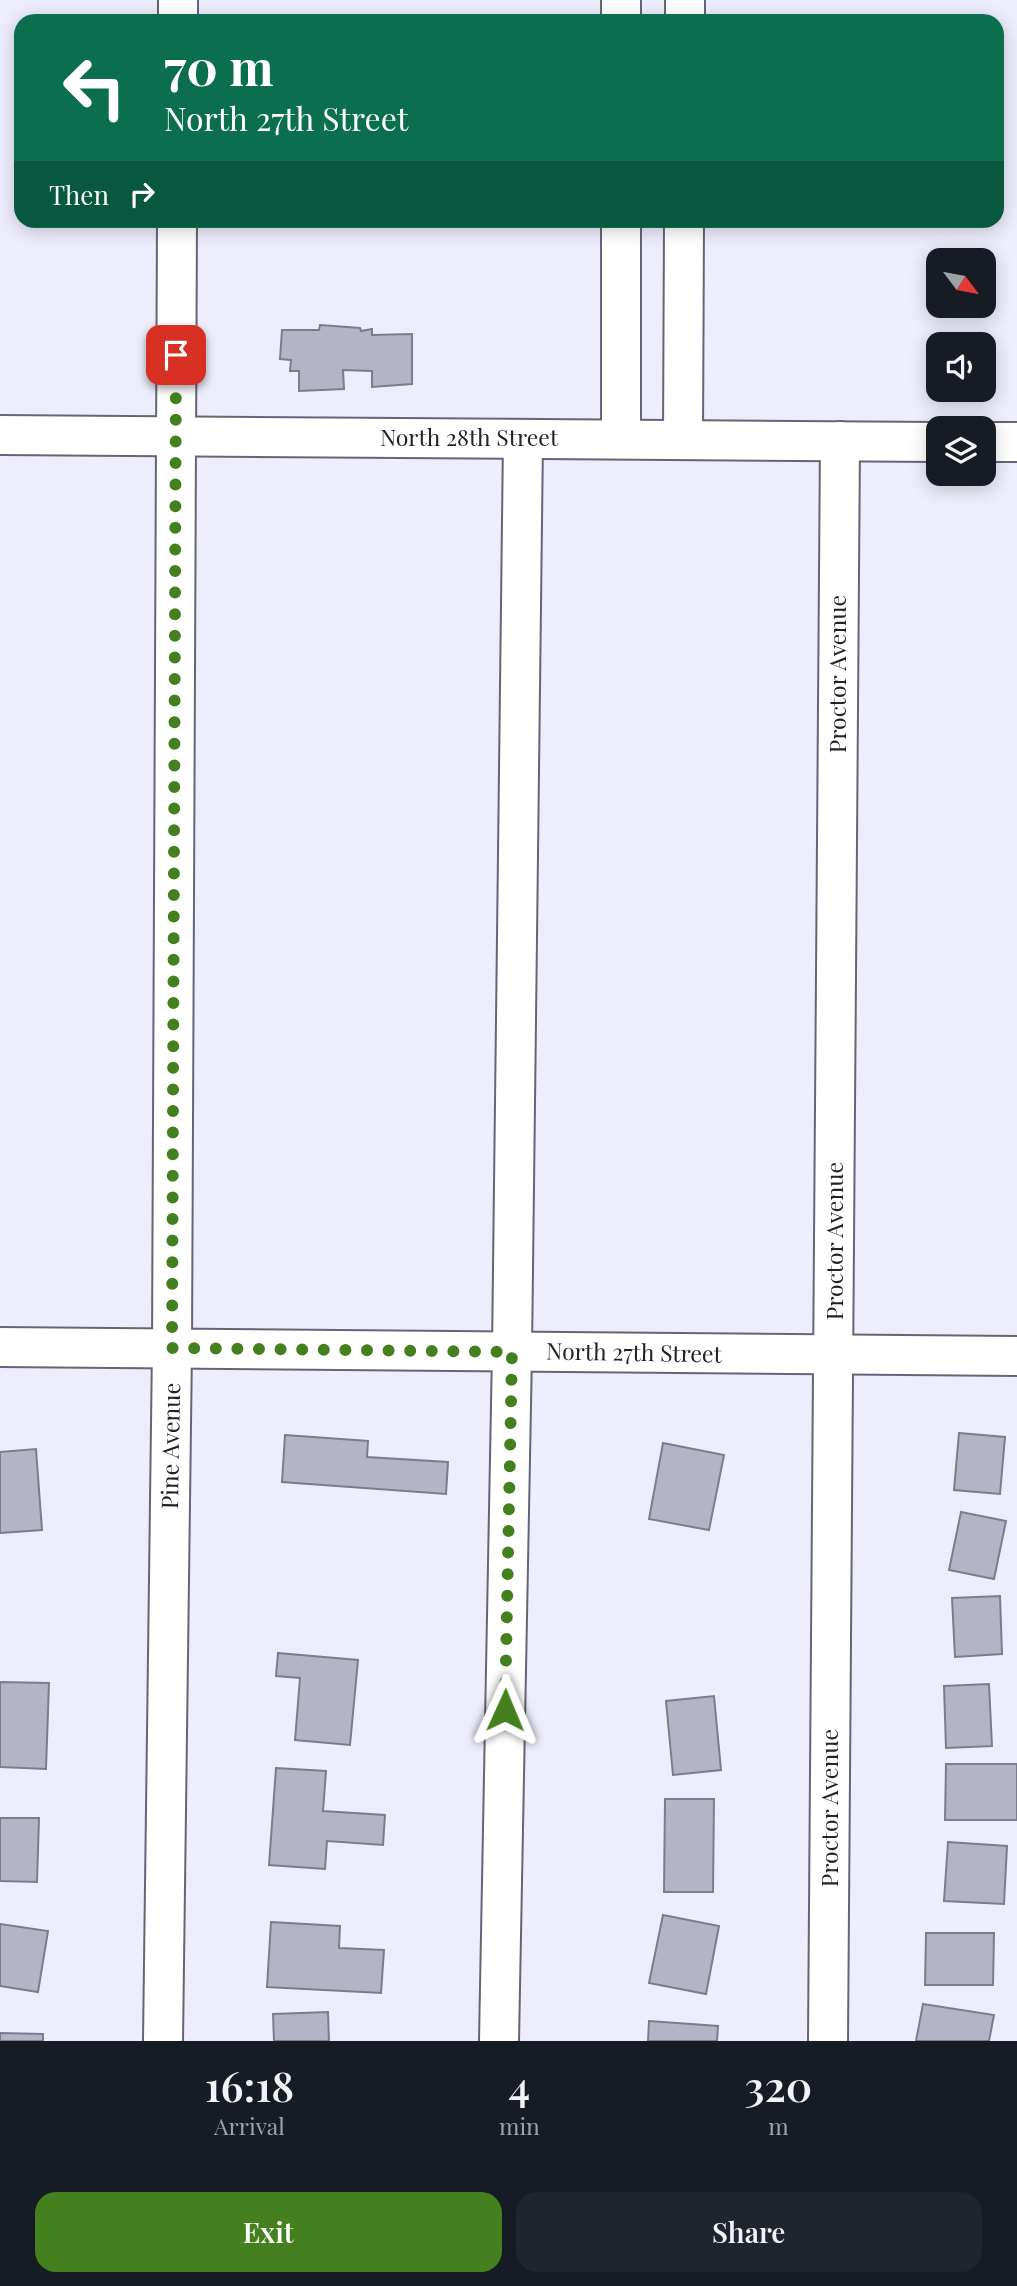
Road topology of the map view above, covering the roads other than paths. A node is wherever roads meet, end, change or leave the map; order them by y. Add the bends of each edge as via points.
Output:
1 (177, 228) edge
2 (621, 228) edge
3 (684, 228) edge
4 (0, 435) edge
5 (175, 436) junction
6 (523, 439) junction
7 (621, 439) junction
8 (683, 440) junction
9 (840, 441) junction
10 (926, 442) edge
11 (996, 442) edge
12 (1017, 442) edge
13 (0, 1347) edge
14 (172, 1348) junction
15 (512, 1352) junction
16 (834, 1355) junction
17 (1017, 1356) edge
18 (163, 2041) edge
19 (499, 2041) edge
20 (828, 2041) edge

1 - 5 street, Pine Avenue
2 - 7 street
3 - 8 street
4 - 5 street, North 28th Street
5 - 6 street, North 28th Street
5 - 14 street, Pine Avenue
6 - 7 street, North 28th Street
6 - 15 street
7 - 8 street, North 28th Street
8 - 9 street, North 28th Street
9 - 10 street, North 28th Street
9 - 16 street, Proctor Avenue
11 - 12 street
13 - 14 street, North 27th Street
14 - 15 street, North 27th Street
14 - 18 street, Pine Avenue
15 - 16 street, North 27th Street
15 - 19 street
16 - 17 street, North 27th Street
16 - 20 street, Proctor Avenue

